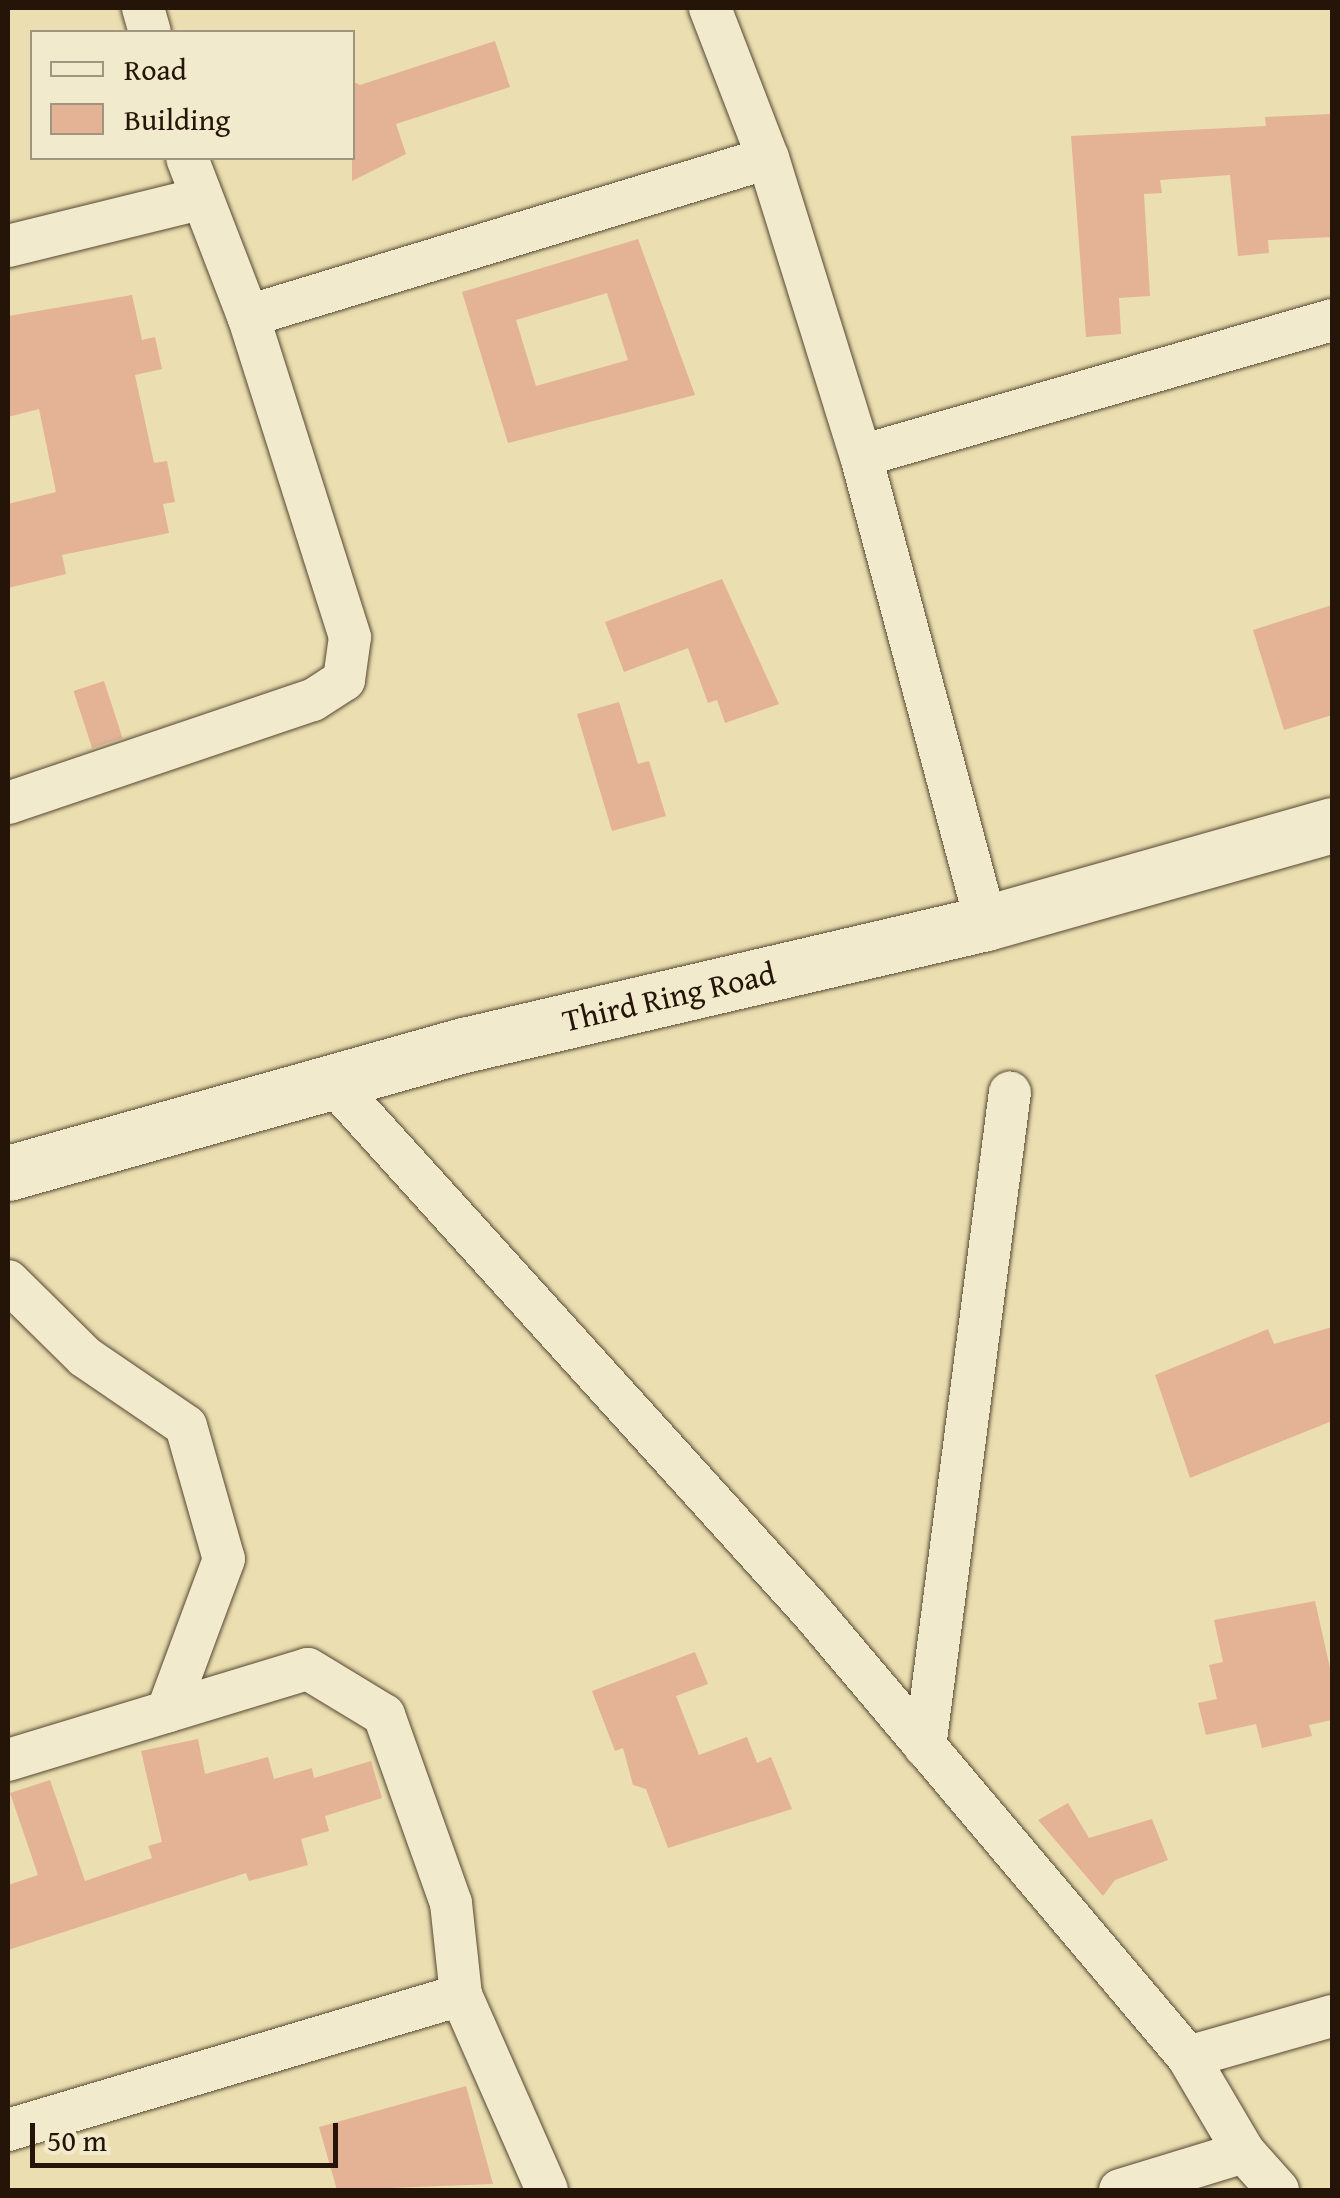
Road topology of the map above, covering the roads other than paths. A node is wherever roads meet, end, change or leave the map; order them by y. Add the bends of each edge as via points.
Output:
1 (710, 8) edge
2 (768, 158) junction
3 (188, 160) edge
4 (199, 199) junction
5 (8, 246) edge
6 (248, 316) junction
7 (1332, 320) edge
8 (861, 456) junction
9 (8, 803) edge
10 (1332, 825) edge
11 (986, 923) junction
12 (335, 1085) junction
13 (1010, 1092) dead end
14 (8, 1174) edge
15 (8, 1280) edge
16 (167, 1712) junction
17 (925, 1747) junction
18 (8, 1760) edge
19 (461, 1995) junction
20 (1332, 2016) edge
21 (1188, 2058) junction
22 (8, 2130) edge
23 (1244, 2152) junction
24 (547, 2190) edge
25 (1120, 2190) edge
26 (1278, 2190) edge

1 - 2 street
2 - 6 street
2 - 8 street
3 - 4 street
4 - 5 street
4 - 6 street
6 - 9 street via 350,638 344,680 313,700
7 - 8 street
8 - 11 street
10 - 11 street, Third Ring Road
11 - 12 street, Third Ring Road via 464,1045
12 - 14 street, Third Ring Road
12 - 17 street
13 - 17 street
15 - 16 street via 85,1357 186,1426 224,1559
16 - 18 street
16 - 19 street via 308,1669 384,1715 451,1902
17 - 21 street
19 - 22 street
19 - 24 street
20 - 21 street
21 - 23 street
23 - 25 street
23 - 26 street

